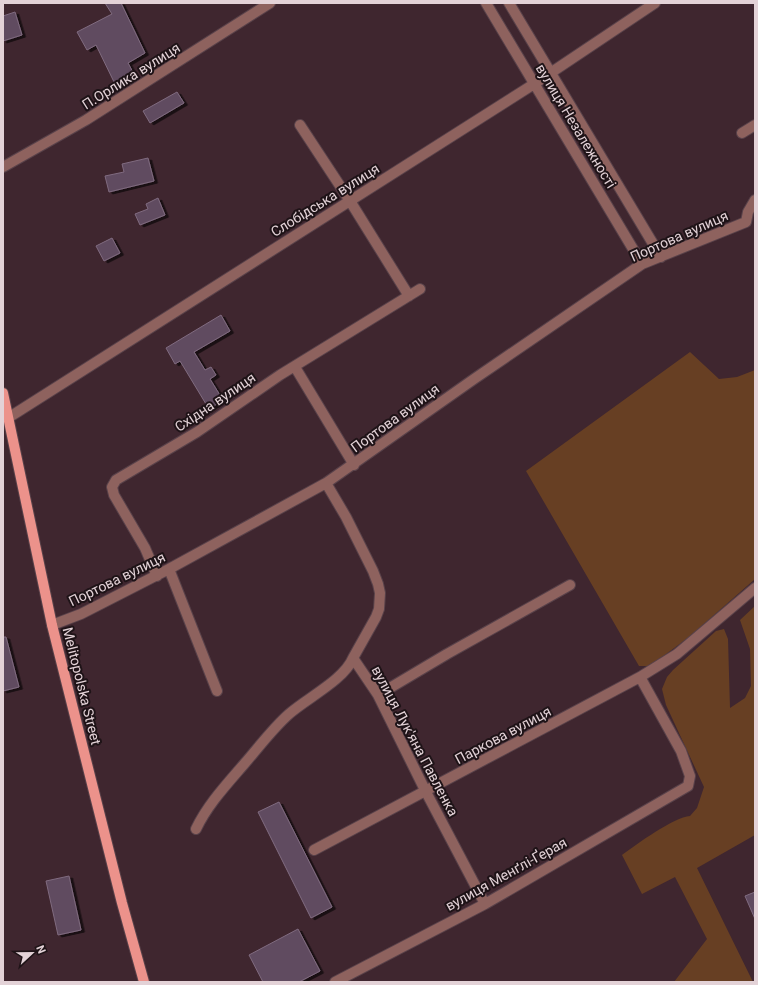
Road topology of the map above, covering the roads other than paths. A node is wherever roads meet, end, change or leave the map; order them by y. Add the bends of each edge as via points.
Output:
1 (270, 3) edge
2 (486, 3) edge
3 (509, 3) edge
4 (654, 3) edge
5 (551, 73) junction
6 (534, 84) junction
7 (300, 125) dead end
8 (755, 125) edge
9 (742, 133) dead end
10 (3, 167) edge
11 (755, 200) edge
12 (350, 201) junction
13 (661, 257) junction
14 (642, 264) junction
15 (420, 289) dead end
16 (410, 296) junction
17 (295, 367) junction
18 (3, 393) edge
19 (8, 418) junction
20 (354, 465) junction
21 (326, 483) junction
22 (170, 569) junction
23 (157, 576) junction
24 (570, 585) dead end
25 (755, 588) edge
26 (52, 624) junction
27 (353, 658) junction
28 (640, 677) junction
29 (216, 691) dead end
30 (378, 695) junction
31 (426, 792) junction
32 (196, 829) dead end
33 (314, 850) dead end
34 (485, 904) junction
35 (144, 982) edge
36 (335, 982) edge

1 - 10 street, П.Орлика вулиця via 86,120
2 - 6 street, вулиця Незалежності
3 - 5 street, вулиця Незалежності
4 - 5 street, Слобідська вулиця
5 - 6 street, Слобідська вулиця
5 - 13 street, вулиця Незалежності
6 - 12 street, Слобідська вулиця
6 - 14 street, вулиця Незалежності
7 - 12 street
8 - 9 street
11 - 13 street, Портова вулиця via 746,222
12 - 16 street
12 - 19 street, Слобідська вулиця
13 - 14 street, Портова вулиця
14 - 20 street, Портова вулиця
15 - 16 street, Східна вулиця
16 - 17 street, Східна вулиця
17 - 20 street
17 - 23 street, Східна вулиця via 197,432 119,478 112,487
18 - 19 main road, Melitopolska Street
19 - 26 main road, Melitopolska Street
20 - 21 street, Портова вулиця
21 - 22 street, Портова вулиця
21 - 27 street, вулиця Лук'яна Павленка via 373,571 380,593 376,617
22 - 23 street, Портова вулиця
22 - 29 street
23 - 26 street, Портова вулиця via 81,614
24 - 30 street
25 - 28 street, Паркова вулиця via 677,654
26 - 35 main road, Melitopolska Street
27 - 30 street, вулиця Лук'яна Павленка
27 - 32 street via 347,669 290,714 255,751 204,814
28 - 31 street, Паркова вулиця
28 - 34 street, вулиця Менґлі-Ґерая via 681,751 690,776 688,786
30 - 31 street, вулиця Лук'яна Павленка
31 - 33 street, Паркова вулиця
31 - 34 street, вулиця Лук'яна Павленка
34 - 36 street, вулиця Менґлі-Ґерая

